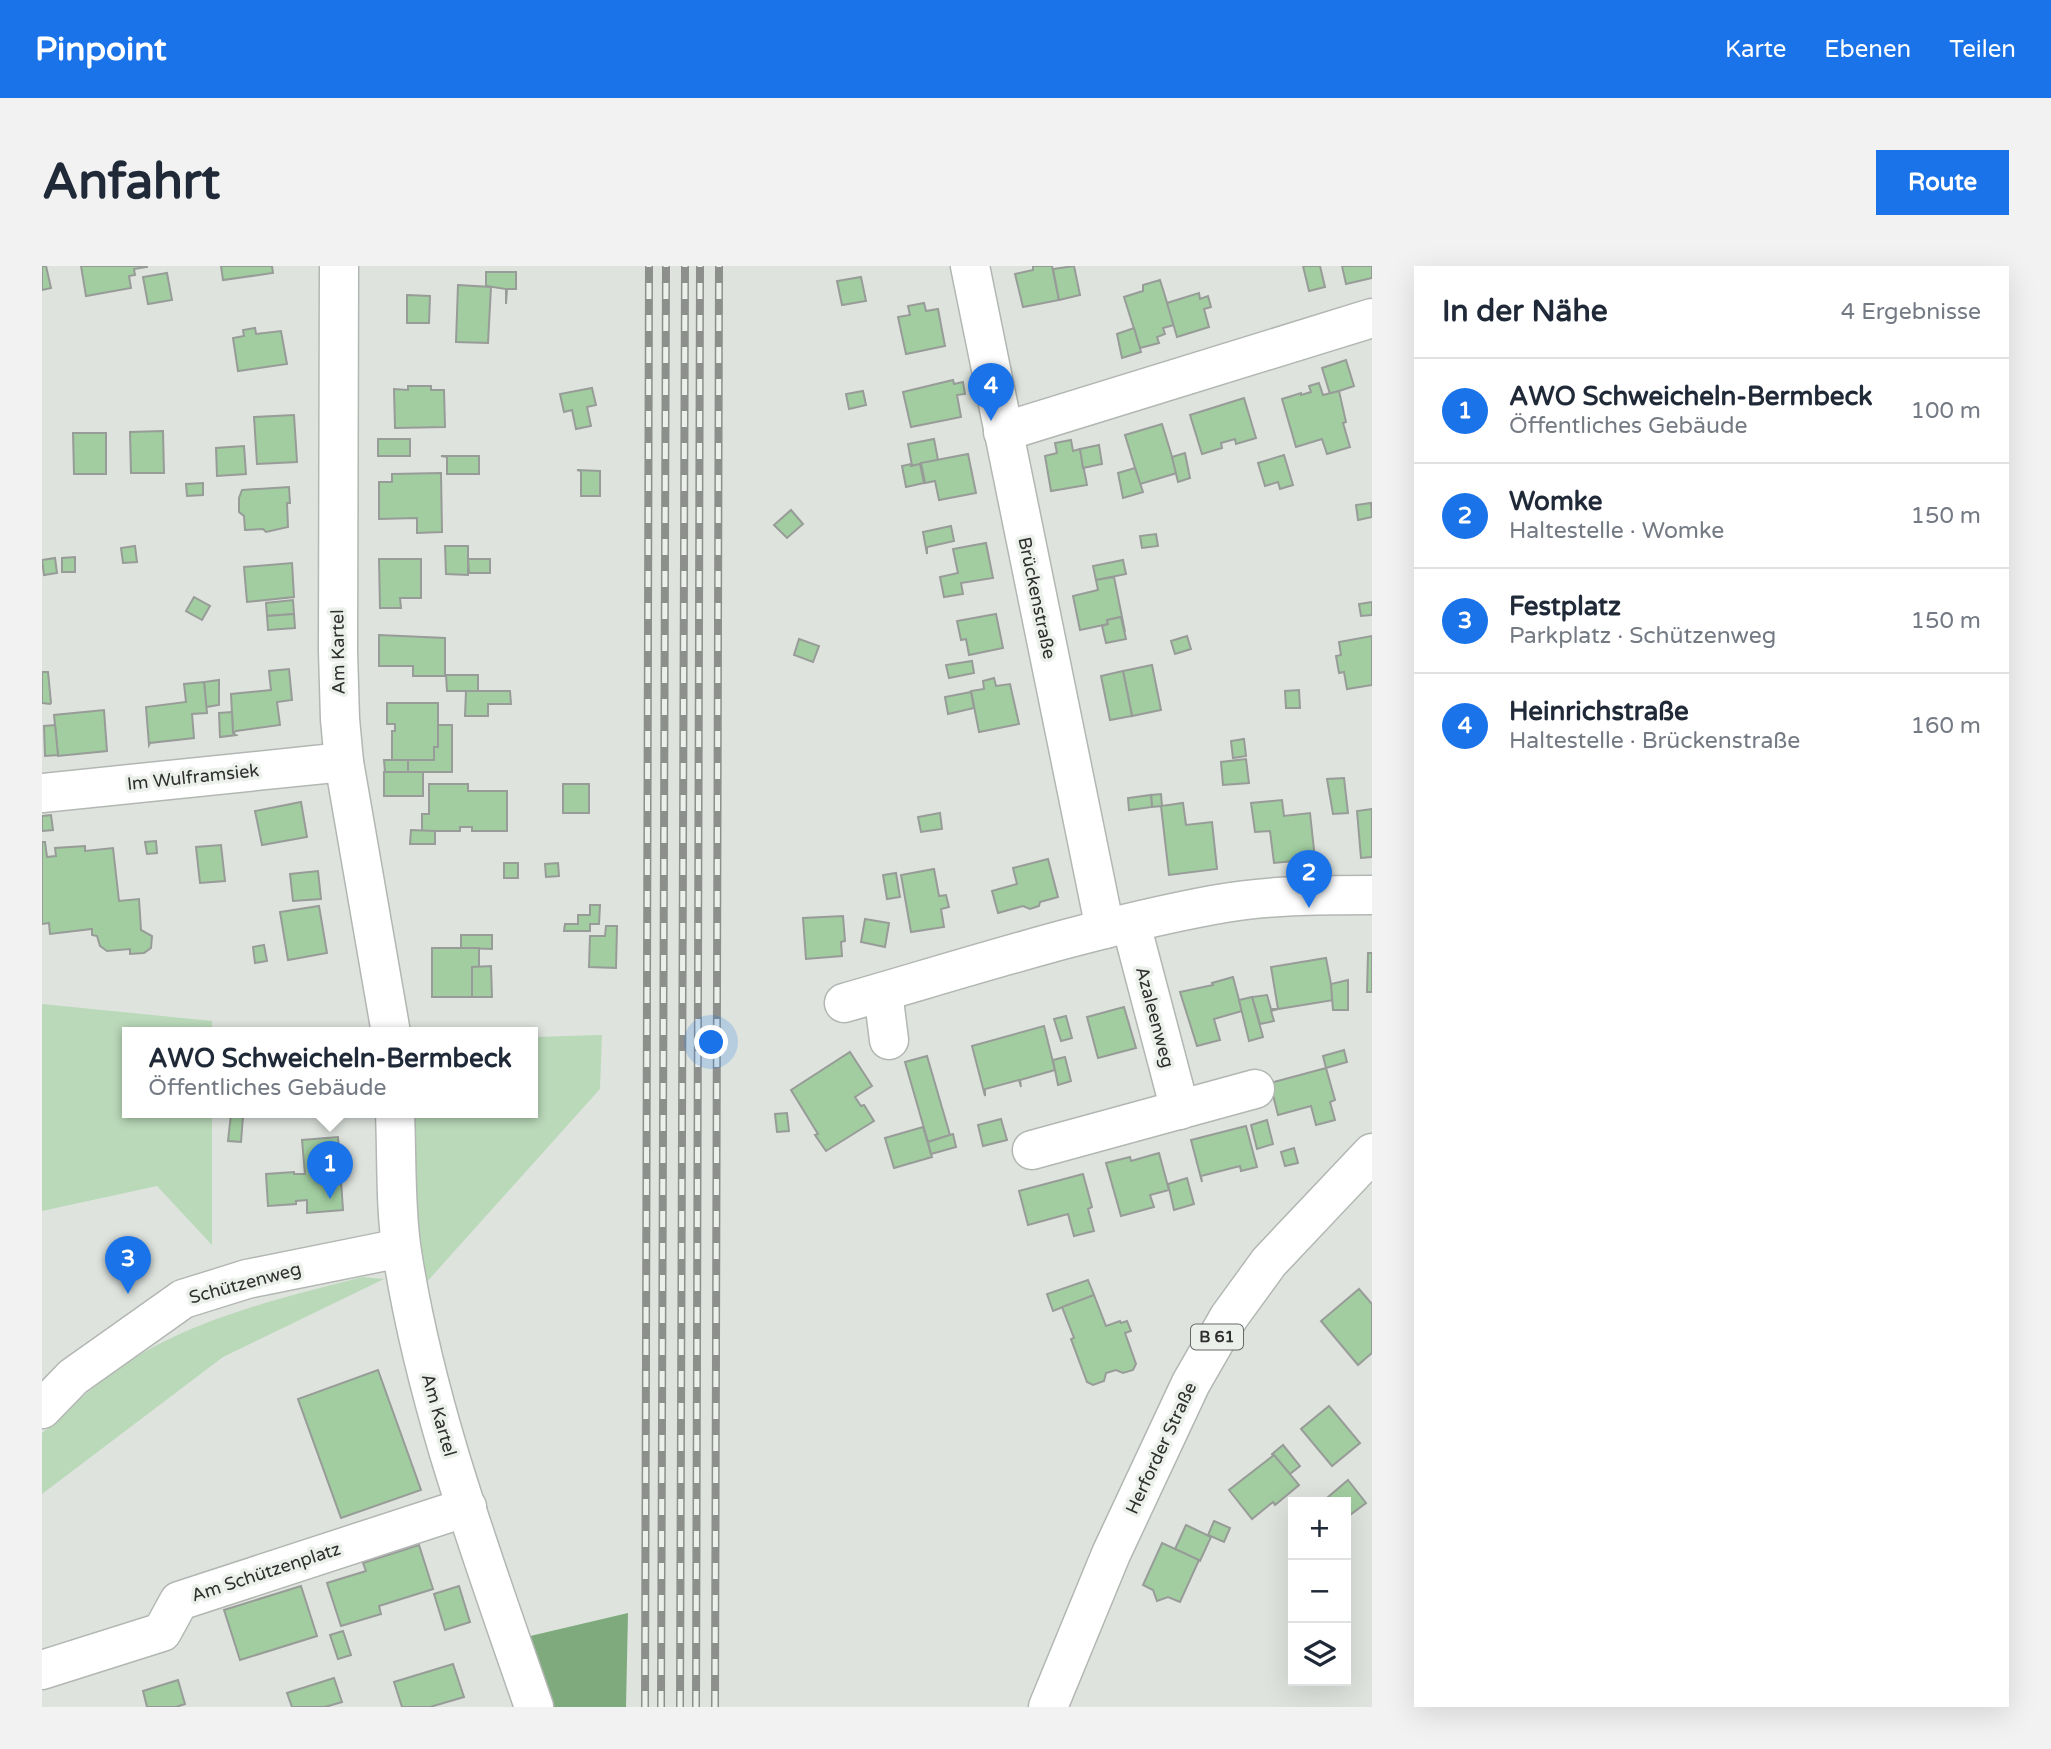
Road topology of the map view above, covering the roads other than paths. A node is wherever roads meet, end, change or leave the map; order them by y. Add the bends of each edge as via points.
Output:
1 (339, 266) edge
2 (970, 266) edge
3 (1372, 318) edge
4 (1003, 432) junction
5 (344, 762) junction
6 (42, 793) edge
7 (1372, 895) edge
8 (1118, 926) junction
9 (883, 992) junction
10 (844, 1003) dead end
11 (390, 1027) edge
12 (888, 1041) dead end
13 (1255, 1089) dead end
14 (1180, 1110) junction
15 (395, 1118) edge
16 (1032, 1150) dead end
17 (1372, 1153) edge
18 (401, 1248) junction
19 (42, 1409) edge
20 (467, 1507) junction
21 (42, 1670) edge
22 (534, 1707) edge
23 (1048, 1707) edge

1 - 5 street, Am Kartel via 338,651
2 - 4 street, Brückenstraße
3 - 4 street
4 - 8 street, Brückenstraße
5 - 6 street, Im Wulframsiek
5 - 11 street, Am Kartel
7 - 8 street via 1246,901
8 - 9 street
8 - 14 street, Azaleenweg
9 - 10 street
9 - 12 street
13 - 14 street
14 - 16 street
15 - 18 street, Am Kartel
17 - 23 street, Herforder Straße / B 61 via 1269,1262 1229,1317 1191,1383 1116,1541
18 - 19 street, Schützenweg via 247,1279 183,1299 73,1377
18 - 20 street, Am Kartel via 415,1329
20 - 21 street, Am Schützenplatz via 179,1601 162,1632
20 - 22 street, Am Kartel

